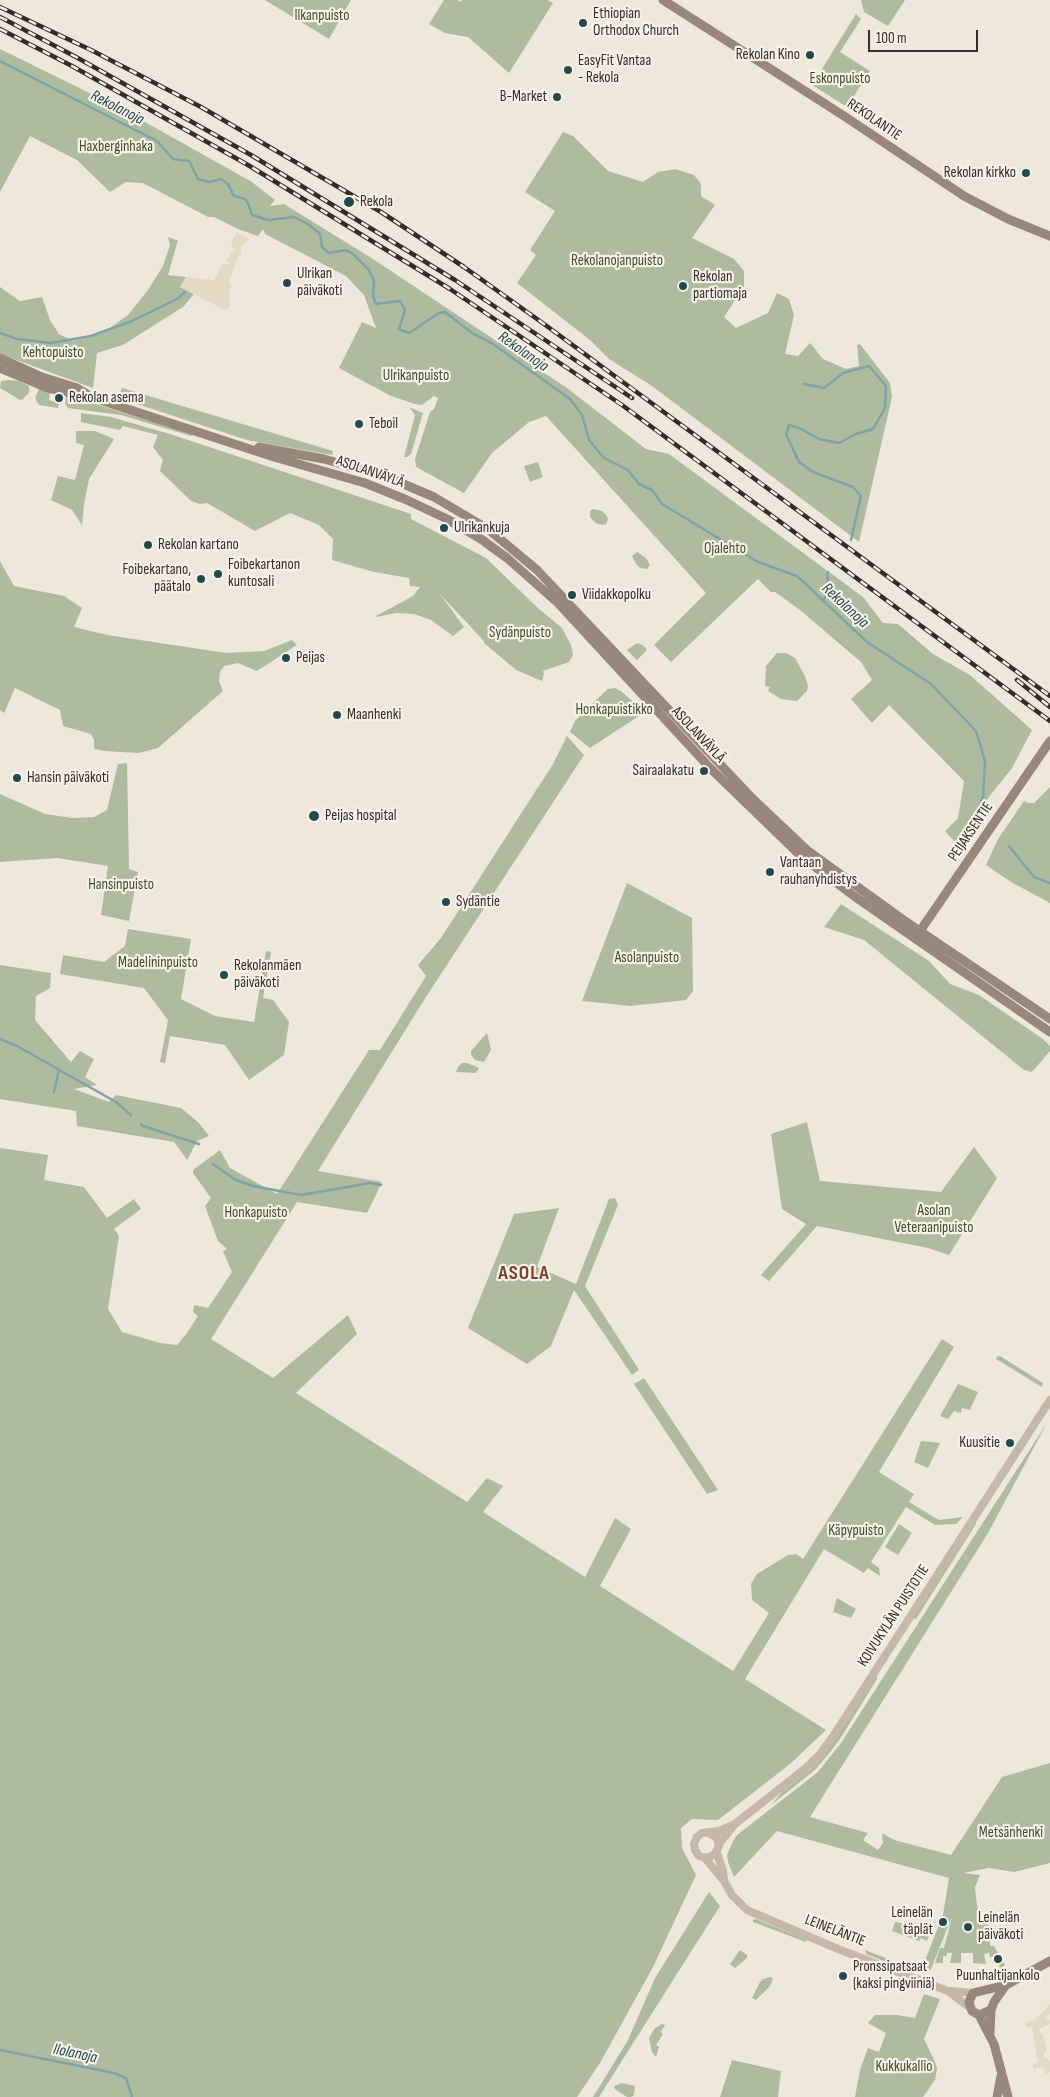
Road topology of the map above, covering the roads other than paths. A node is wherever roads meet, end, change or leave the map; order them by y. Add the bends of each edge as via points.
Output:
1 (663, 0) edge
2 (1050, 236) edge
3 (0, 358) edge
4 (0, 368) edge
5 (94, 398) junction
6 (239, 444) junction
7 (1050, 742) edge
8 (917, 934) junction
9 (1050, 1019) edge
10 (1050, 1032) edge
11 (1050, 1400) edge
12 (735, 1824) junction
13 (709, 1833) junction
14 (719, 1844) junction
15 (717, 1853) junction
16 (705, 1858) junction
17 (724, 1881) junction
18 (1050, 1962) edge
19 (1006, 1984) junction
20 (984, 1990) junction
21 (948, 1991) junction
22 (973, 1993) junction
23 (992, 2006) junction
24 (969, 2007) junction
25 (979, 2015) junction
26 (990, 2033) junction
27 (1002, 2075) junction
28 (996, 2097) edge
29 (1008, 2097) edge

1 - 2 main road, REKOLANTIE via 964,196
3 - 5 main road, ASOLANVÄYLÄ via 77,388
4 - 5 main road, ASOLANVÄYLÄ via 48,388
5 - 6 main road, ASOLANVÄYLÄ
6 - 8 main road, ASOLANVÄYLÄ via 365,483 407,500 458,525 507,558 558,604 770,828 819,871
6 - 8 main road, ASOLANVÄYLÄ via 324,459 387,477 434,497 488,529 537,570 752,798 824,864
7 - 8 main road, PEIJAKSENTIE
8 - 9 main road, ASOLANVÄYLÄ
8 - 10 main road, ASOLANVÄYLÄ
11 - 12 street, KOIVUKYLÄN PUISTOTIE via 820,1754
12 - 13 street, KOIVUKYLÄN PUISTOTIE
12 - 14 street, KOIVUKYLÄN PUISTOTIE
13 - 14 street
13 - 16 street via 700,1834 694,1844 697,1854
14 - 15 street
15 - 16 street
15 - 17 street, LEINELÄNTIE
16 - 17 street, LEINELÄNTIE
17 - 21 street, LEINELÄNTIE via 739,1903 757,1915
18 - 19 main road
19 - 20 main road
19 - 23 main road
20 - 22 main road
20 - 23 main road via 990,1994
21 - 22 street, LEINELÄNTIE
21 - 24 street, LEINELÄNTIE
22 - 24 main road
23 - 25 main road
23 - 26 main road
24 - 25 main road
25 - 26 main road
26 - 27 main road
27 - 28 main road
27 - 29 main road

